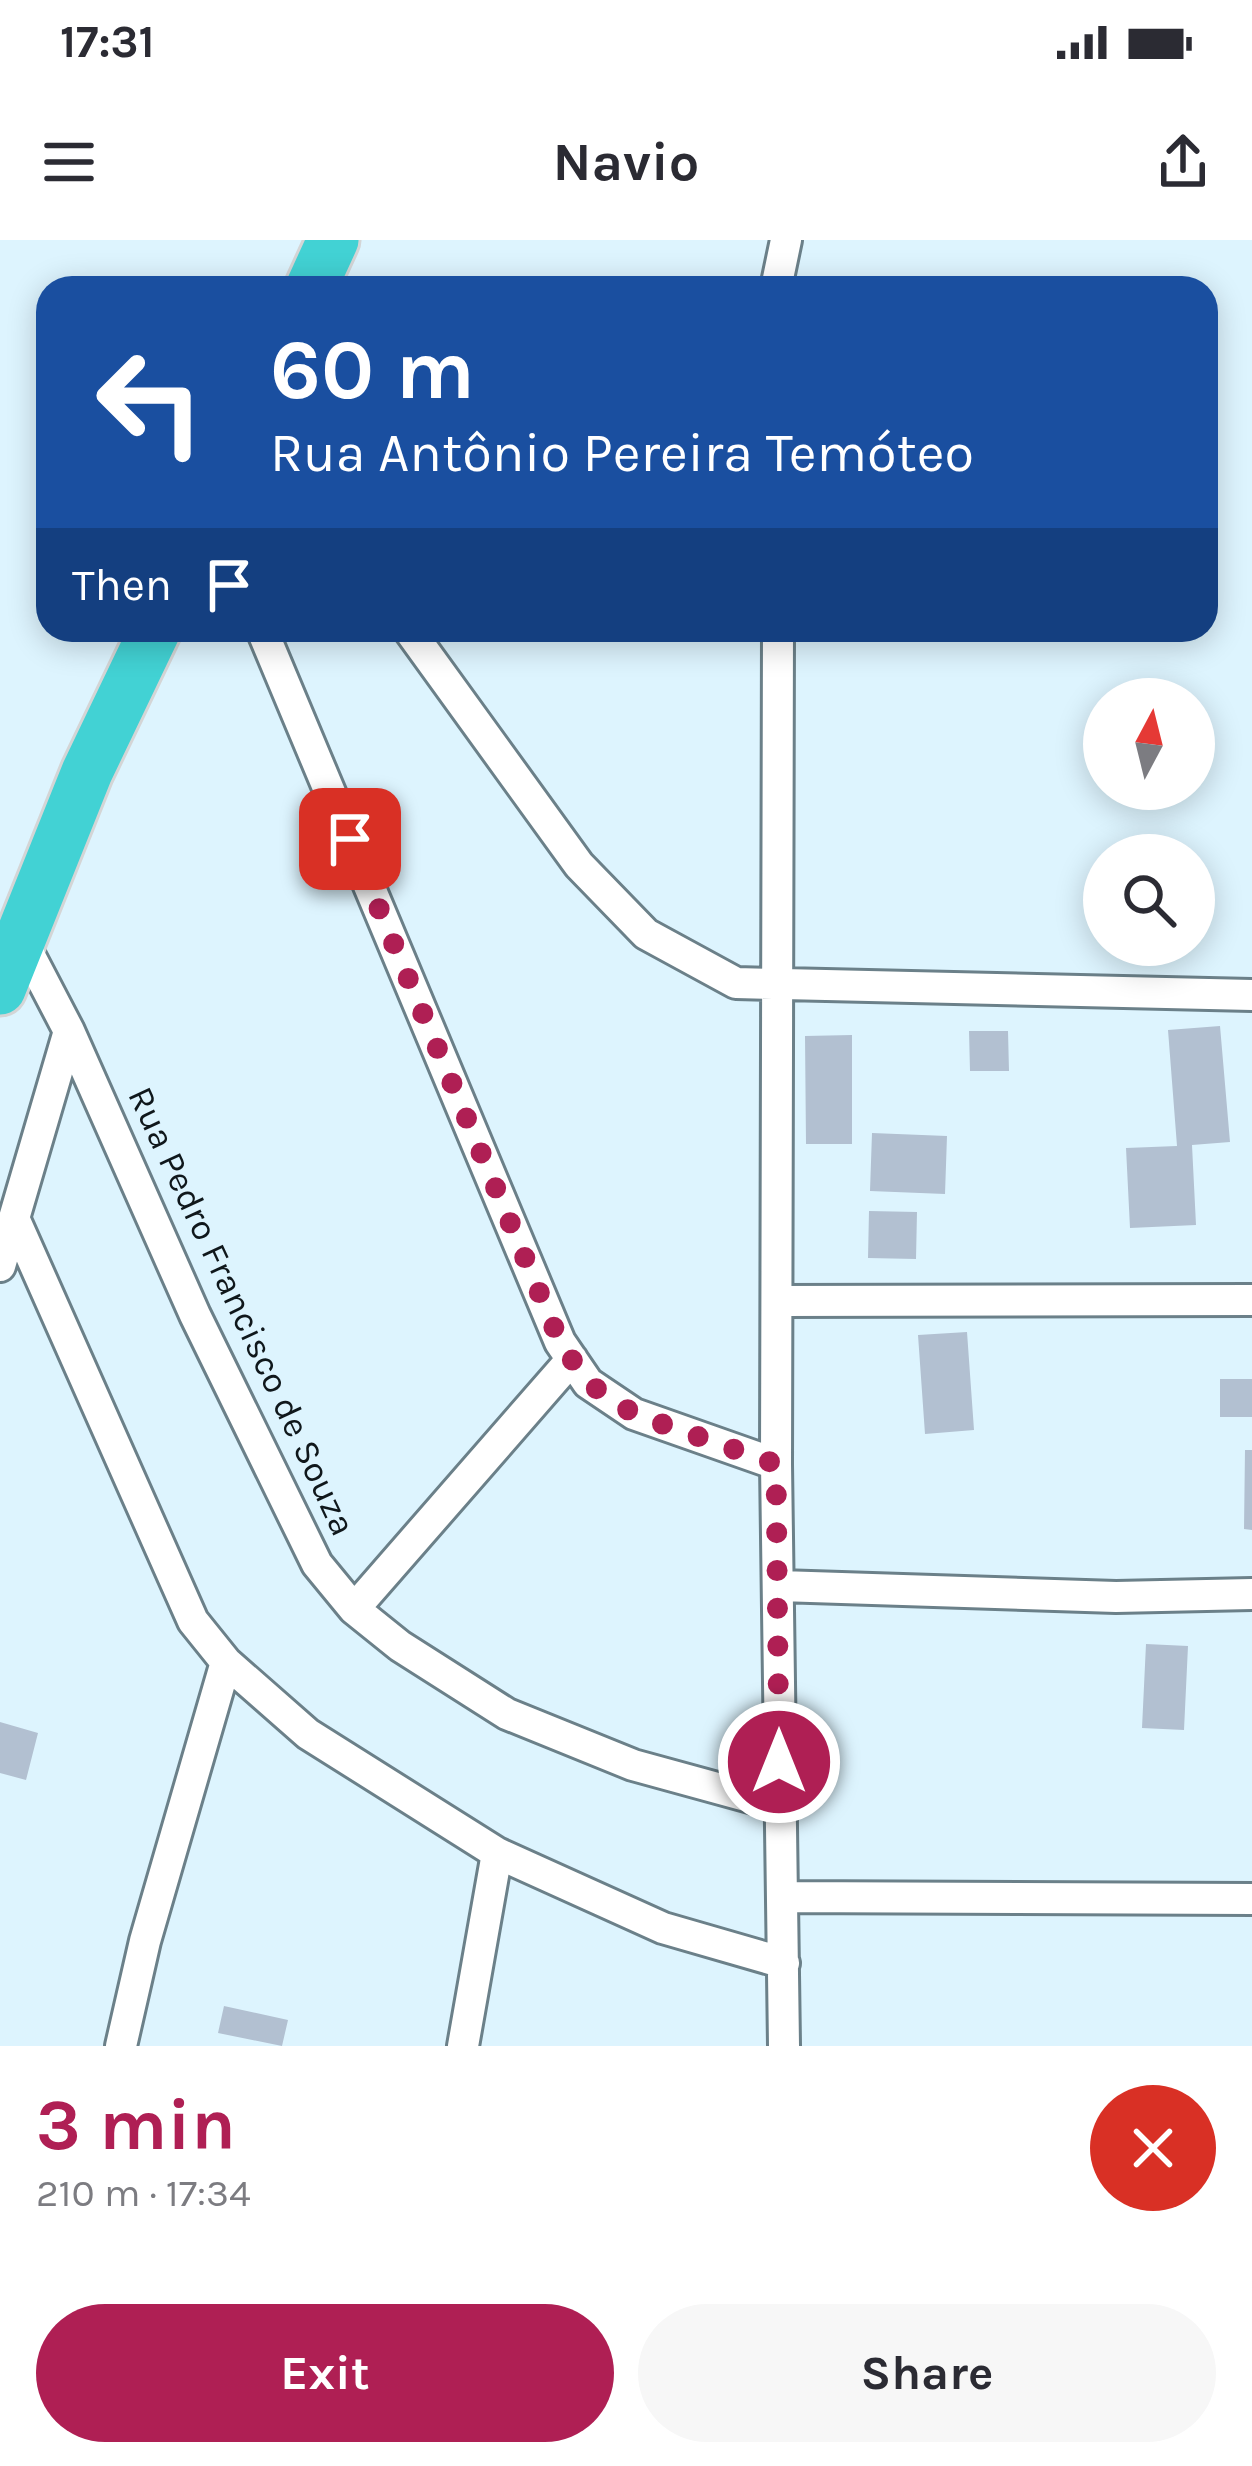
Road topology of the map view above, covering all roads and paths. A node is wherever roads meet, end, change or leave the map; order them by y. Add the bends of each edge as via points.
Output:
1 (333, 240) edge
2 (786, 240) edge
3 (316, 276) edge
4 (778, 276) edge
5 (149, 642) edge
6 (267, 642) edge
7 (418, 642) edge
8 (778, 642) edge
9 (20, 938) junction
10 (779, 984) junction
11 (0, 989) edge
12 (1252, 995) edge
13 (69, 1031) junction
14 (14, 1218) junction
15 (0, 1266) edge
16 (1252, 1300) edge
17 (779, 1301) junction
18 (572, 1359) junction
19 (776, 1464) junction
20 (780, 1586) junction
21 (1252, 1594) edge
22 (353, 1609) junction
23 (226, 1662) junction
24 (779, 1805) junction
25 (497, 1853) junction
26 (782, 1897) junction
27 (1252, 1899) edge
28 (784, 1963) junction
29 (121, 2046) edge
30 (463, 2046) edge
31 (784, 2046) edge

1 - 3 highway
2 - 4 street
5 - 9 highway
6 - 18 street
7 - 10 street via 579,865 646,934 736,983
8 - 10 street
9 - 11 highway
9 - 13 street, Rua Pedro Francisco de Souza
10 - 12 street
10 - 17 street
13 - 14 street
13 - 22 street, Rua Pedro Francisco de Souza via 317,1564
14 - 15 street
14 - 23 street via 193,1622
16 - 17 street
17 - 19 street
18 - 19 street via 588,1383 634,1414
18 - 22 street
19 - 20 street
20 - 21 street
20 - 24 street
22 - 24 street, Rua Pedro Francisco de Souza via 507,1714 633,1765
23 - 25 street via 308,1734
23 - 29 street
24 - 26 street
25 - 28 street via 663,1928
25 - 30 street
26 - 27 street
26 - 28 street
28 - 31 street

